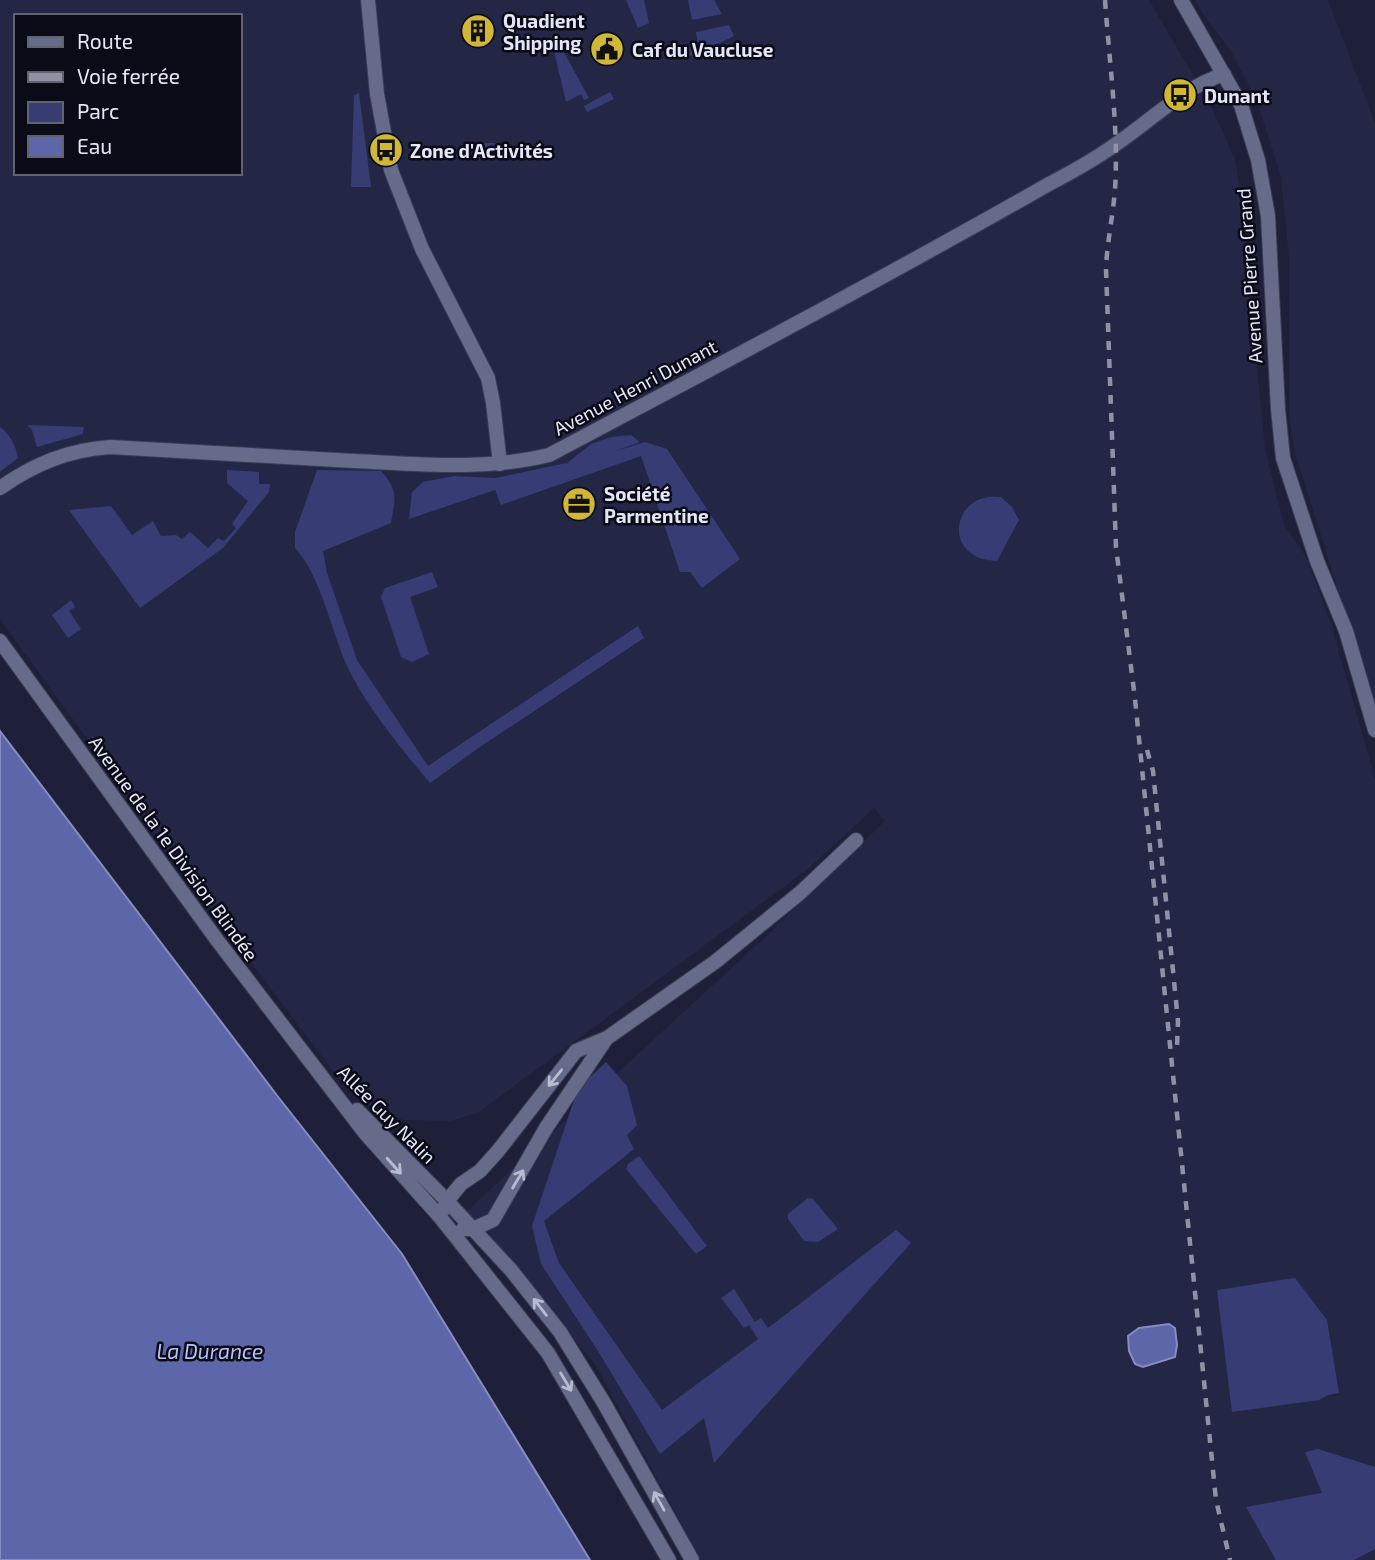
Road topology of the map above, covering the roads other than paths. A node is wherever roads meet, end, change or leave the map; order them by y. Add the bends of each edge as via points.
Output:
1 (368, 0) edge
2 (1181, 0) edge
3 (1223, 74) junction
4 (500, 464) junction
5 (0, 488) edge
6 (0, 641) edge
7 (1375, 730) edge
8 (856, 840) dead end
9 (607, 1038) junction
10 (321, 1075) junction
11 (425, 1178) junction
12 (461, 1184) junction
13 (447, 1201) junction
14 (440, 1217) junction
15 (493, 1220) junction
16 (473, 1229) junction
17 (450, 1230) junction
18 (501, 1259) junction
19 (669, 1560) edge
20 (692, 1560) edge

1 - 4 street via 377,94 391,170 422,249 488,378
2 - 3 street, Avenue Pierre Grand
3 - 4 street, Avenue Henri Dunant via 1195,85 1092,160 930,252 549,455
3 - 7 street, Avenue Pierre Grand via 1241,105 1258,160 1268,216 1283,458 1346,631
4 - 5 street, Avenue Henri Dunant via 405,464 110,447 58,456
6 - 10 street, Avenue de la 1e Division Blindée
8 - 9 street via 715,962
9 -> 12 street via 576,1051 498,1151
15 -> 9 street via 546,1128
10 - 11 street, Allée Guy Nalin
10 -> 14 street, Allée Guy Nalin via 365,1133
11 - 12 street
11 - 13 street, Allée Guy Nalin
12 - 13 street
13 - 14 street
13 - 16 street, Allée Guy Nalin
14 - 17 street, Allée Guy Nalin
15 - 16 street
15 - 18 street
16 - 17 street
16 - 18 street, Allée Guy Nalin
17 -> 19 street, Allée Guy Nalin via 548,1353
20 -> 18 street, Allée Guy Nalin via 560,1332

